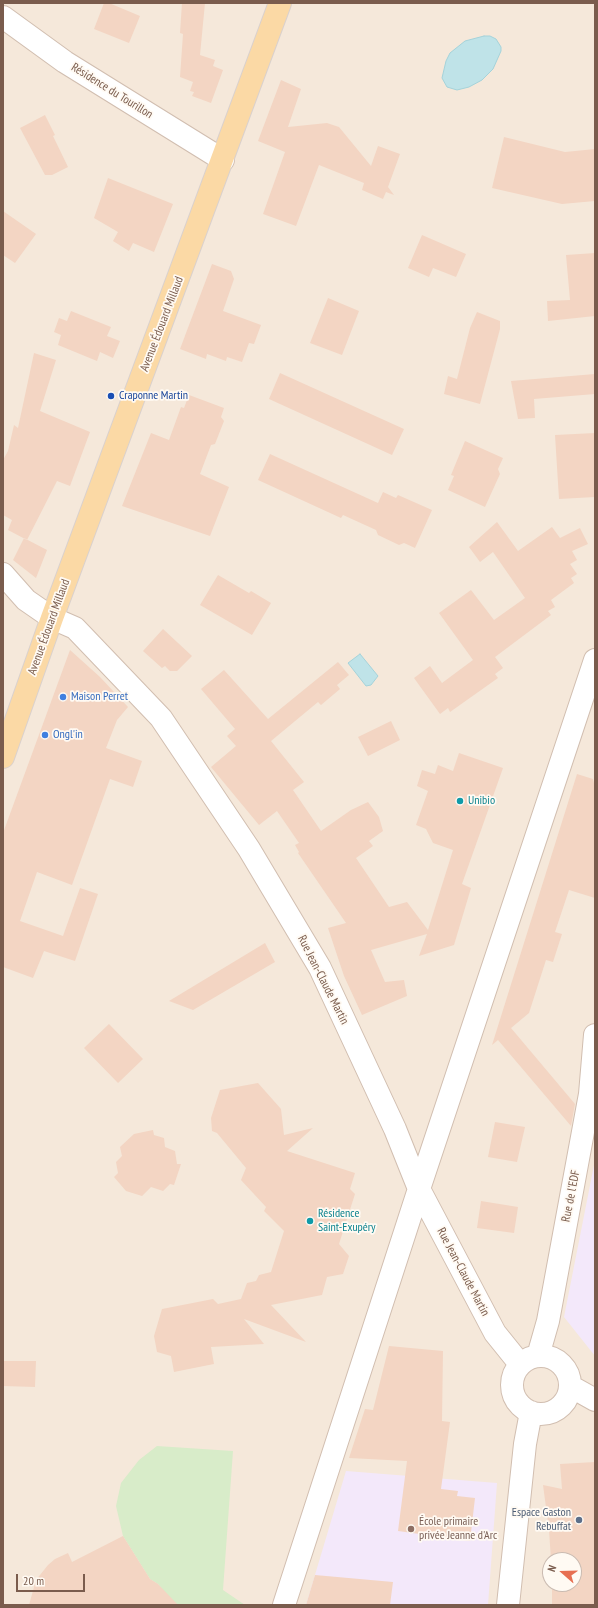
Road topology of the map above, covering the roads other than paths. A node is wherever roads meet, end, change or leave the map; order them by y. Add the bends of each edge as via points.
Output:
1 (280, 3) edge
2 (3, 17) edge
3 (223, 160) junction
4 (3, 574) edge
5 (52, 618) junction
6 (595, 660) edge
7 (3, 757) edge
8 (595, 1035) edge
9 (419, 1189) junction
10 (529, 1360) junction
11 (570, 1386) junction
12 (595, 1400) edge
13 (531, 1412) junction
14 (284, 1605) edge
15 (508, 1605) edge

1 - 3 main road, Avenue Édouard Millaud
2 - 3 street, Résidence du Tourillon via 65,62
3 - 5 main road, Avenue Édouard Millaud
4 - 5 street, Rue Jean-Claude Martin via 26,600
5 - 7 main road, Avenue Édouard Millaud
5 - 9 street, Rue Jean-Claude Martin via 75,628 161,718 249,849 320,968
6 - 9 street
8 - 10 street, Rue de l'EDF via 590,1094 548,1321
9 - 10 street, Rue Jean-Claude Martin via 495,1333
9 - 14 street
10 - 11 street via 548,1356 557,1360 569,1376
10 - 13 street via 515,1372 513,1391 517,1400
11 - 12 street
11 - 13 street via 568,1395 557,1409 549,1412
13 - 15 street

